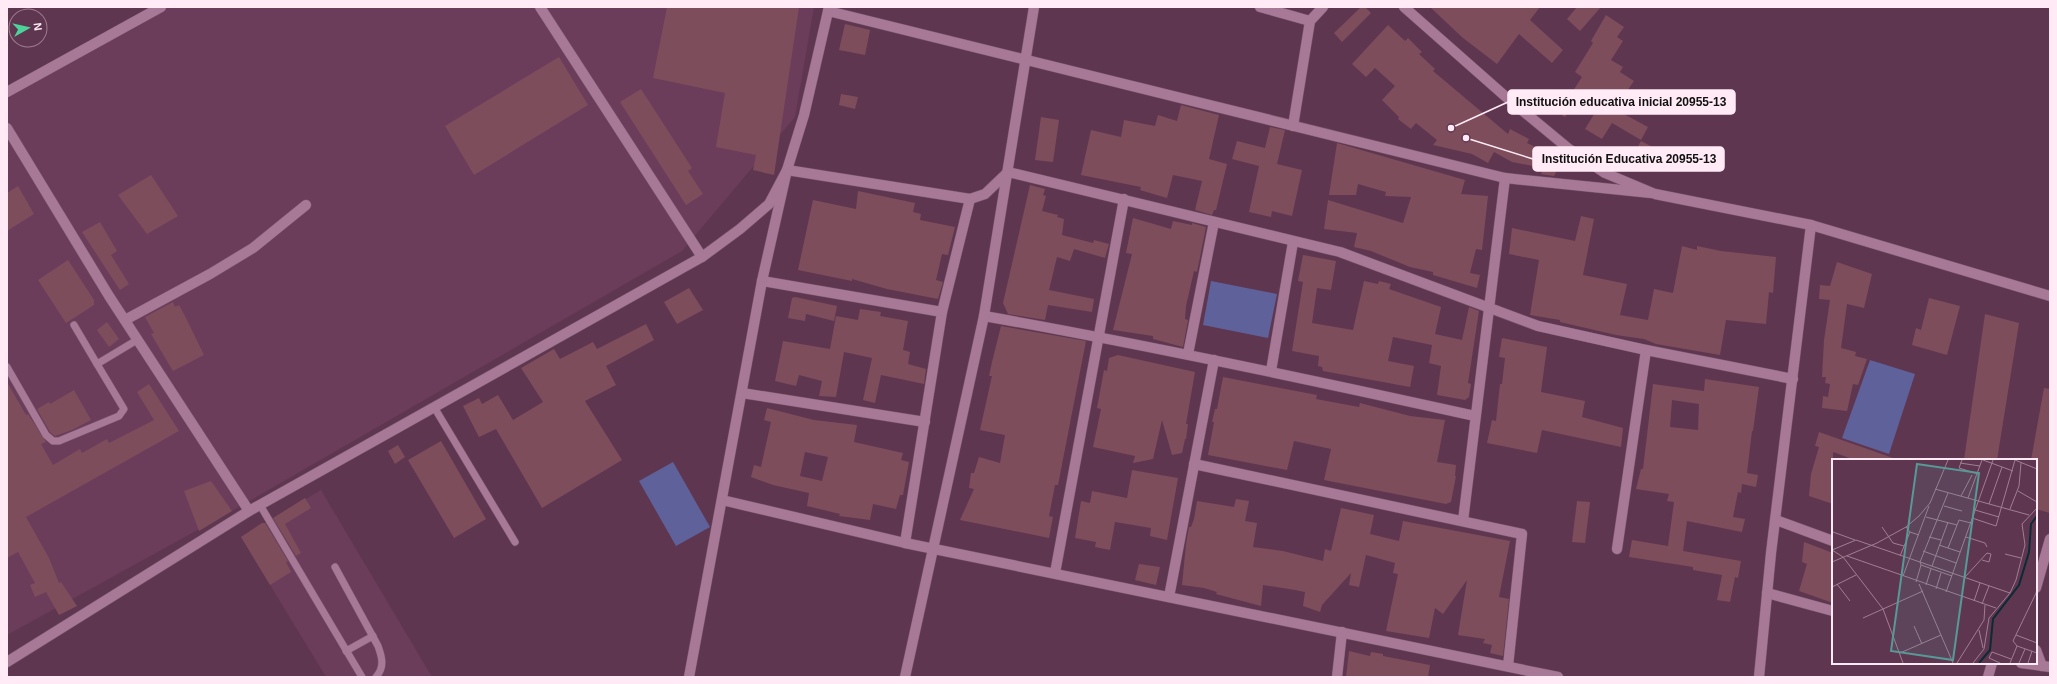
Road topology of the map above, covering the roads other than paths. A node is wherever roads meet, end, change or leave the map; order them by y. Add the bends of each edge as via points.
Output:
1 (161, 7) edge
2 (540, 7) edge
3 (1034, 7) edge
4 (1260, 7) edge
5 (1323, 7) edge
6 (1404, 7) edge
7 (829, 9) edge
8 (1310, 20) junction
9 (1026, 60) junction
10 (7, 92) edge
11 (1294, 126) junction
12 (7, 128) edge
13 (787, 170) junction
14 (1008, 172) junction
15 (1505, 178) junction
16 (1655, 194) junction
17 (970, 199) junction
18 (1124, 199) junction
19 (306, 205) dead end
20 (1214, 222) junction
21 (1811, 226) junction
22 (1293, 242) junction
23 (702, 257) junction
24 (762, 281) junction
25 (2050, 296) edge
26 (1488, 308) junction
27 (942, 312) junction
28 (984, 316) junction
29 (124, 320) junction
30 (74, 325) dead end
31 (1099, 336) junction
32 (137, 340) junction
33 (1646, 350) junction
34 (1188, 354) junction
35 (1214, 360) junction
36 (97, 364) junction
37 (7, 366) edge
38 (1271, 371) junction
39 (1793, 379) junction
40 (742, 393) junction
41 (434, 407) junction
42 (1475, 416) junction
43 (925, 422) junction
44 (1194, 464) junction
45 (722, 500) junction
46 (260, 505) junction
47 (249, 511) junction
48 (1776, 520) junction
49 (1463, 521) junction
50 (2050, 539) edge
51 (1832, 540) edge
52 (515, 542) dead end
53 (905, 543) junction
54 (933, 547) junction
55 (1617, 549) dead end
56 (334, 567) dead end
57 (1055, 573) junction
58 (2037, 584) edge
59 (1767, 593) junction
60 (1169, 597) junction
61 (1832, 611) edge
62 (1342, 632) junction
63 (373, 636) junction
64 (346, 651) junction
65 (2037, 652) edge
66 (7, 662) edge
67 (1992, 664) edge
68 (2029, 664) edge
69 (1508, 666) junction
70 (2046, 666) edge
71 (362, 677) edge
72 (376, 677) edge
73 (689, 677) edge
74 (905, 677) edge
75 (1337, 677) edge
76 (1558, 677) edge
77 (1759, 677) edge
78 (1988, 677) edge

1 - 10 street
2 - 23 street
3 - 9 street
4 - 8 street
5 - 8 street
6 - 16 street via 1569,149 1605,173
7 - 9 street
7 - 13 street via 804,115
8 - 11 street
9 - 11 street
9 - 14 street
11 - 15 street
12 - 29 street
13 - 17 street
13 - 23 street via 770,204 740,230
13 - 24 street
14 - 17 street via 985,194
14 - 18 street
14 - 28 street
15 - 16 street
15 - 26 street
16 - 21 street
17 - 27 street
18 - 20 street
18 - 31 street
19 - 29 street via 253,248
20 - 22 street
20 - 34 street
21 - 25 street
21 - 39 street
22 - 26 street via 1340,252
22 - 38 street
23 - 41 street
24 - 27 street
24 - 40 street
26 - 33 street via 1538,326
26 - 42 street
27 - 43 street
28 - 31 street
28 - 54 street
29 - 32 street
30 - 36 lane
31 - 34 street
31 - 57 street
32 - 36 lane
32 - 47 street
33 - 39 street
33 - 55 street
34 - 35 street
35 - 38 street
35 - 44 street
36 - 37 lane via 124,409 113,419 59,441 53,441 46,435
38 - 42 street
39 - 48 street
40 - 43 street
40 - 45 street
41 - 46 street
41 - 52 lane
42 - 49 street
43 - 53 street
44 - 49 street
44 - 60 street
45 - 53 street
45 - 73 street
46 - 47 street
46 - 64 lane
47 - 66 street
48 - 51 street
48 - 59 street
49 - 69 street via 1522,534
50 - 58 street
53 - 54 street
54 - 57 street
54 - 74 street
56 - 63 lane
57 - 60 street
59 - 61 street
59 - 77 street
60 - 62 street
62 - 69 street
62 - 75 street
63 - 64 lane
63 - 72 lane via 383,658 382,668
64 - 71 lane
65 - 70 street
67 - 78 street
68 - 70 street
69 - 76 street

